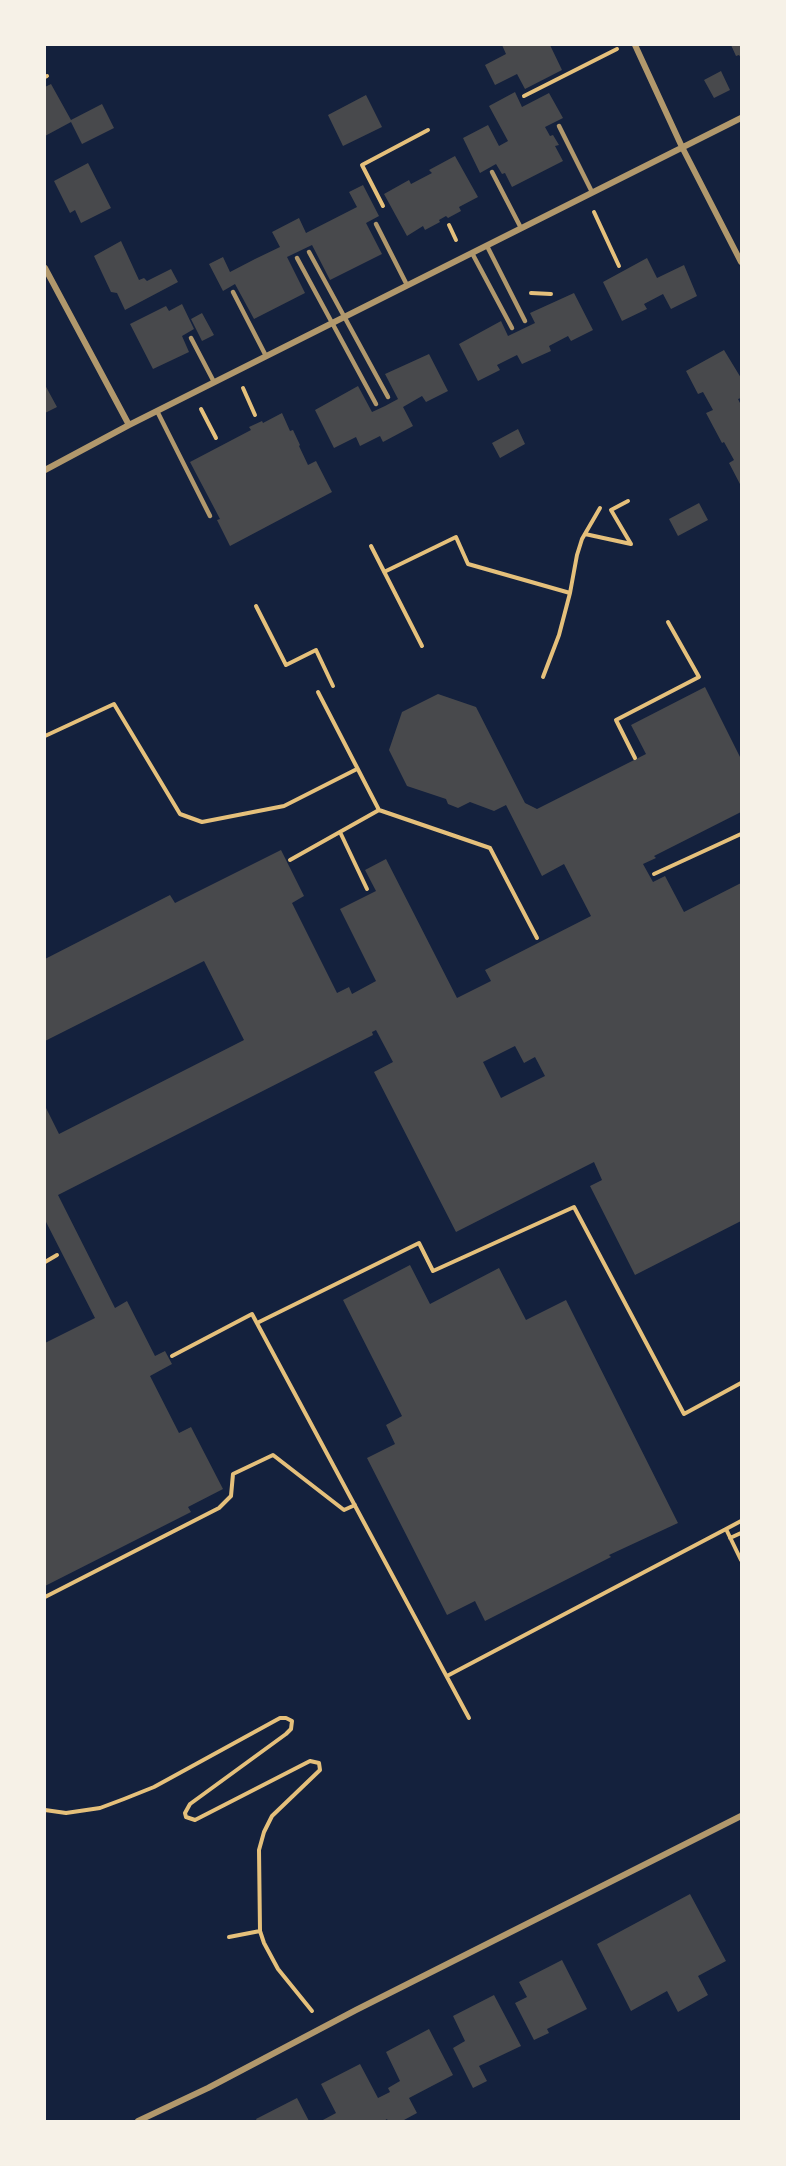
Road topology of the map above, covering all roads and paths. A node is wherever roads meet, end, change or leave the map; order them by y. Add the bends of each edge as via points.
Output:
1 (624, 45) edge
2 (635, 45) edge
3 (524, 96) dead end
4 (741, 118) edge
5 (559, 126) dead end
6 (428, 130) dead end
7 (682, 147) junction
8 (492, 172) dead end
9 (589, 194) junction
10 (383, 206) dead end
11 (376, 224) dead end
12 (521, 228) junction
13 (487, 246) junction
14 (309, 252) dead end
15 (472, 253) junction
16 (297, 258) dead end
17 (741, 262) edge
18 (619, 266) dead end
19 (45, 268) edge
20 (407, 285) junction
21 (233, 292) dead end
22 (344, 317) junction
23 (525, 321) dead end
24 (332, 323) junction
25 (512, 328) dead end
26 (191, 338) dead end
27 (266, 356) junction
28 (236, 372) junction
29 (214, 382) junction
30 (193, 393) junction
31 (388, 397) dead end
32 (376, 404) dead end
33 (157, 411) junction
34 (255, 415) dead end
35 (129, 425) junction
36 (216, 438) dead end
37 (45, 471) edge
38 (628, 501) dead end
39 (600, 508) dead end
40 (210, 516) dead end
41 (585, 534) junction
42 (371, 546) dead end
43 (384, 572) junction
44 (570, 593) junction
45 (256, 606) dead end
46 (668, 622) dead end
47 (422, 646) dead end
48 (543, 677) dead end
49 (333, 686) dead end
50 (318, 692) dead end
51 (45, 736) edge
52 (635, 758) dead end
53 (357, 769) junction
54 (379, 810) junction
55 (340, 832) junction
56 (741, 834) edge
57 (290, 860) dead end
58 (654, 874) dead end
59 (368, 889) dead end
60 (537, 938) dead end
61 (57, 1255) dead end
62 (45, 1262) edge
63 (257, 1323) junction
64 (172, 1356) dead end
65 (741, 1383) edge
66 (354, 1505) junction
67 (741, 1521) edge
68 (726, 1529) junction
69 (741, 1533) edge
70 (730, 1538) junction
71 (741, 1560) edge
72 (45, 1597) edge
73 (447, 1676) junction
74 (469, 1718) dead end
75 (45, 1810) edge
76 (741, 1815) edge
77 (260, 1931) junction
78 (230, 1937) dead end
79 (320, 2028) junction
80 (138, 2121) edge

1 - 3 path
2 - 7 street
4 - 7 street
5 - 9 lane
6 - 10 path via 362,165
7 - 9 street
7 - 17 street
8 - 12 lane
9 - 12 street
9 - 18 path
11 - 20 lane
12 - 13 street
13 - 15 street
13 - 23 lane
14 - 22 lane
15 - 20 street
15 - 25 lane
16 - 24 lane
19 - 35 street
20 - 22 street
21 - 27 lane
22 - 24 street
22 - 31 lane
24 - 27 street
24 - 32 lane
26 - 29 lane
27 - 28 street
28 - 29 street
28 - 34 path
29 - 30 street
30 - 33 street
30 - 36 path
33 - 35 street
33 - 40 lane
35 - 37 street
38 - 41 path via 611,510 631,544
39 - 41 path
41 - 44 path
42 - 43 path
43 - 44 path via 456,537 468,564
43 - 47 path
44 - 48 path
45 - 49 path via 286,664 316,650
46 - 52 path via 699,677 616,720
50 - 53 path
51 - 53 path via 114,704 180,814 202,822 284,806
53 - 54 path
54 - 55 path
54 - 60 path via 490,848
55 - 57 path
55 - 59 path
56 - 58 path
61 - 62 path
63 - 64 path via 252,1314
63 - 65 path via 419,1242 433,1271 574,1207 684,1414
63 - 66 path
66 - 72 path via 344,1510 273,1455 233,1474 231,1496 219,1508
66 - 73 path
67 - 68 path
68 - 70 path
68 - 73 path
69 - 70 path
70 - 71 path
73 - 74 path
75 - 77 path via 66,1813 100,1808 124,1799 286,1718 292,1725 286,1734 190,1804 185,1813 195,1820 310,1761 319,1763 320,1770 272,1816 260,1842
76 - 79 street
77 - 78 path
77 - 79 path via 278,1969 310,2007
79 - 80 street

